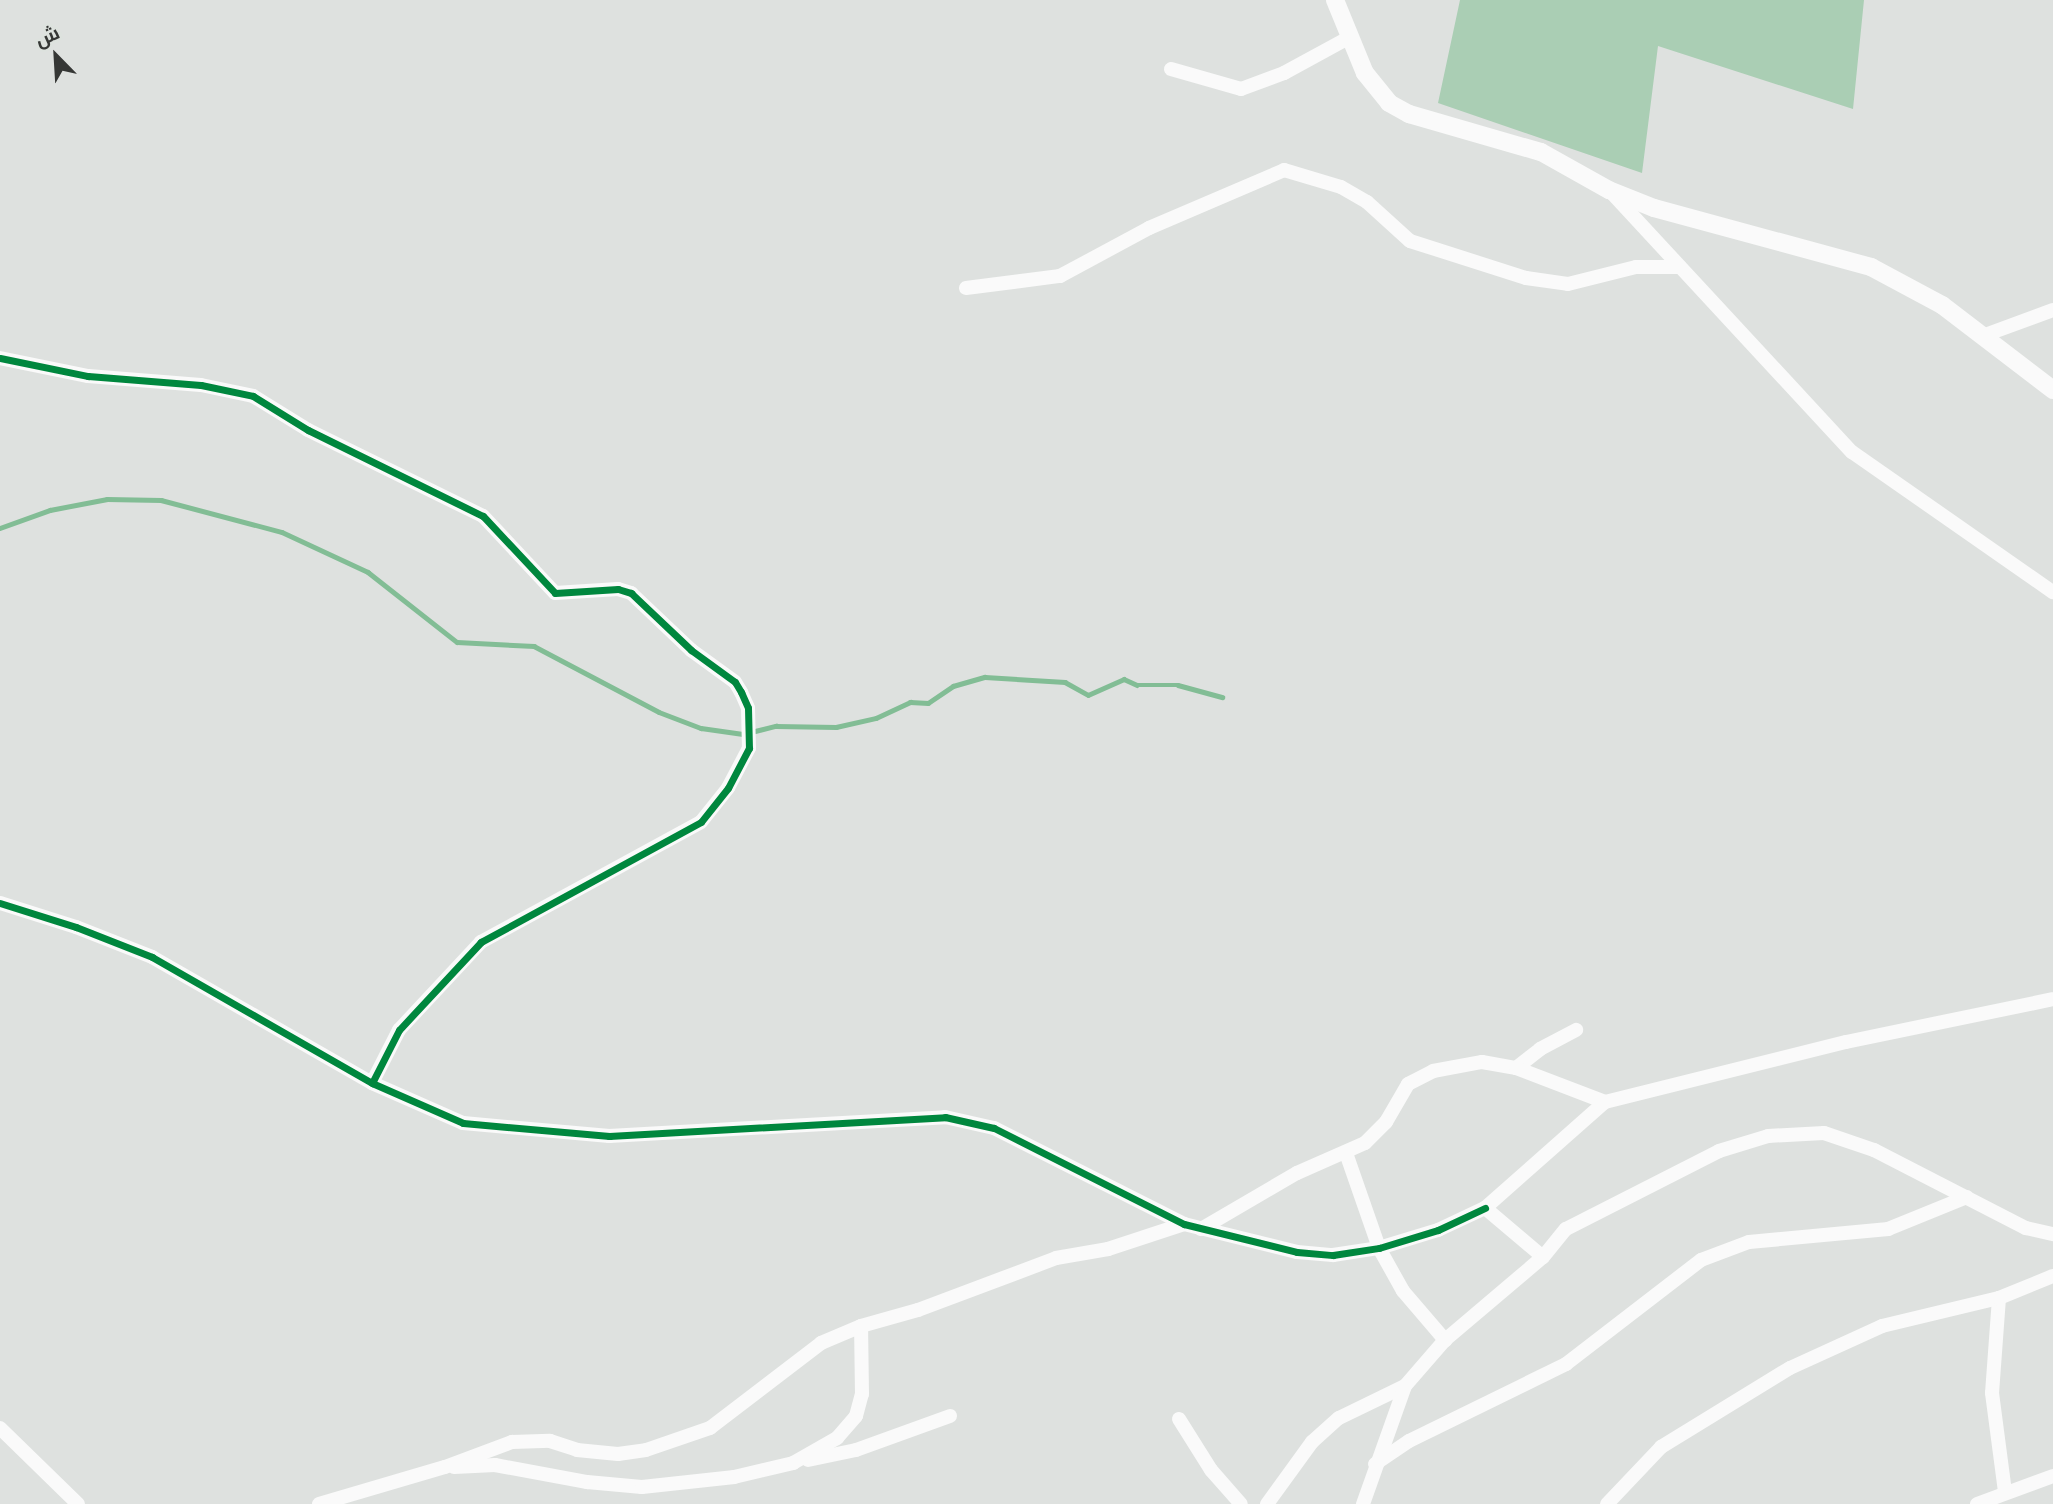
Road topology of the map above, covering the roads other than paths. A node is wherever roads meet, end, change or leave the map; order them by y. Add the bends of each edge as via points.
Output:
1 (1335, 0) edge
2 (1350, 37) junction
3 (1171, 69) dead end
4 (1609, 190) junction
5 (1680, 267) junction
6 (966, 288) dead end
7 (2053, 310) edge
8 (1985, 335) junction
9 (0, 358) edge
10 (2053, 390) edge
11 (2053, 592) edge
12 (0, 903) edge
13 (2053, 999) edge
14 (1576, 1030) dead end
15 (1516, 1068) junction
16 (372, 1083) junction
17 (1605, 1102) junction
18 (1346, 1153) junction
19 (1967, 1197) junction
20 (1485, 1208) junction
21 (1184, 1224) junction
22 (1201, 1229) junction
23 (2053, 1234) edge
24 (1378, 1248) junction
25 (1543, 1257) junction
26 (2053, 1276) edge
27 (1999, 1297) junction
28 (861, 1326) junction
29 (1445, 1340) junction
30 (1405, 1386) junction
31 (950, 1416) dead end
32 (1179, 1419) dead end
33 (0, 1428) edge
34 (793, 1463) junction
35 (1375, 1464) junction
36 (445, 1468) junction
37 (2053, 1476) edge
38 (2006, 1492) junction
39 (78, 1504) edge
40 (319, 1504) edge
41 (1241, 1504) edge
42 (1267, 1504) edge
43 (1363, 1504) edge
44 (1606, 1504) edge
45 (1977, 1504) edge

1 - 2 street
2 - 3 street via 1284,73 1241,89
2 - 4 street via 1365,73 1389,103 1409,114 1541,152
4 - 5 street
4 - 8 street via 1654,208 1871,267 1920,291
5 - 6 street via 1636,267 1569,285 1526,278 1410,241 1367,202 1341,187 1284,170 1149,228 1060,276
5 - 11 street via 1852,452
7 - 8 street
8 - 10 street
9 - 16 street via 88,376 211,386 253,396 308,430 483,516 555,593 618,589 631,593 741,692 748,708 749,748 728,788 701,822 481,942 399,1030
12 - 16 street via 152,957
13 - 17 street via 1846,1042
14 - 15 street
15 - 17 street
15 - 18 street via 1460,1063 1415,1079 1379,1131
16 - 21 street via 463,1124 497,1130 621,1136 945,1117 994,1128
17 - 20 street
18 - 22 street via 1297,1173
18 - 24 street
19 - 23 street via 2026,1228
19 - 25 street via 1848,1139 1804,1132 1768,1136 1686,1165 1615,1201 1566,1229
19 - 35 street via 1888,1229 1749,1242 1712,1255 1668,1283 1612,1332 1566,1364 1409,1441
20 - 24 street via 1438,1230
20 - 25 street
21 - 22 street
21 - 28 street via 1108,1249 1056,1258 918,1310
22 - 24 street via 1297,1252 1333,1255
24 - 29 street via 1403,1291
25 - 29 street
26 - 27 street
27 - 38 street via 1992,1393
27 - 44 street via 1882,1326 1790,1368 1661,1447
28 - 34 street via 862,1394 856,1416 837,1438
28 - 36 street via 821,1343 710,1428 646,1450 618,1454 577,1450 550,1441 512,1442
29 - 30 street
30 - 35 street
30 - 42 street via 1339,1419 1312,1442
31 - 34 street via 856,1450
32 - 41 street via 1211,1470
33 - 39 street
34 - 36 street via 734,1477 642,1487 495,1465
35 - 43 street
36 - 40 street
37 - 38 street
38 - 45 street

